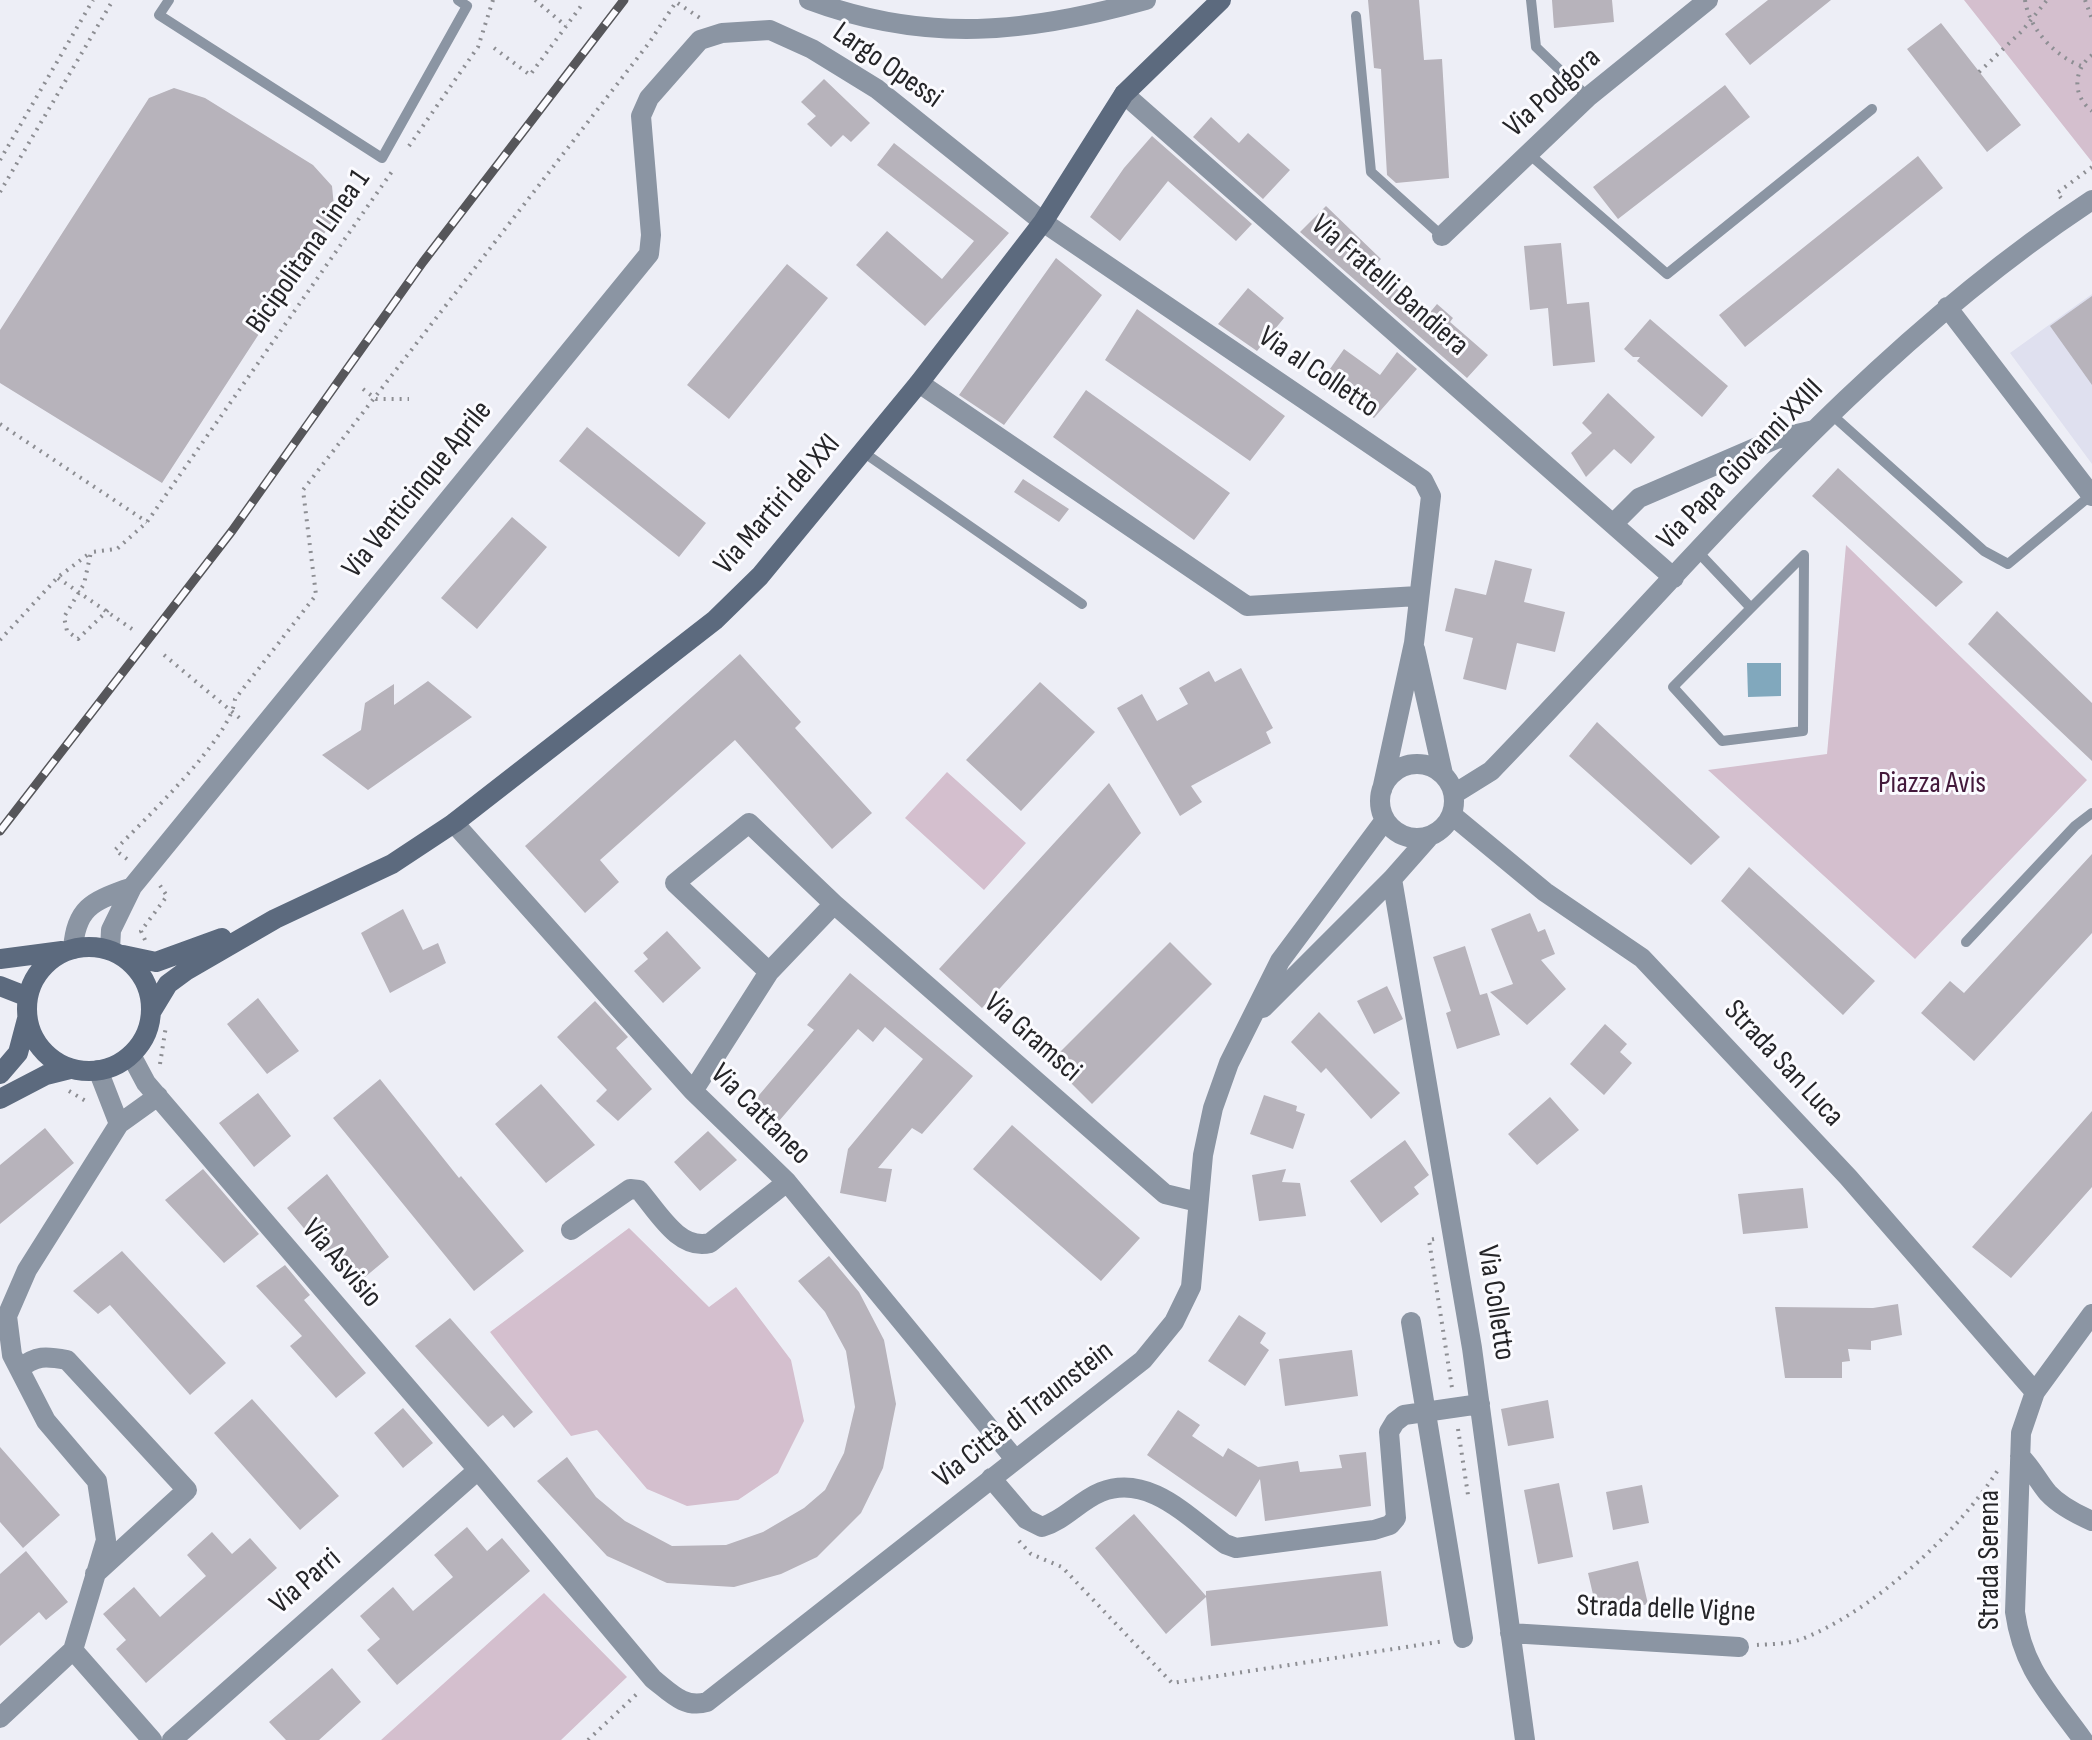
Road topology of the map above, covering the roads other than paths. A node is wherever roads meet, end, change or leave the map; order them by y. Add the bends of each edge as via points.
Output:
1 (169, 0) edge
2 (458, 0) edge
3 (809, 0) edge
4 (1146, 0) edge
5 (1531, 0) edge
6 (1708, 0) edge
7 (1219, 2) edge
8 (1356, 16) dead end
9 (1124, 94) junction
10 (1588, 97) junction
11 (649, 98) joint
12 (1872, 109) dead end
13 (1529, 154) junction
14 (2092, 200) edge
15 (1043, 222) junction
16 (1442, 236) joint
17 (1947, 307) junction
18 (919, 383) junction
19 (1831, 414) junction
20 (1814, 430) junction
21 (863, 452) junction
22 (2092, 495) edge
23 (1614, 523) junction
24 (1698, 552) junction
25 (1674, 578) junction
26 (1418, 596) junction
27 (1082, 604) dead end
28 (1751, 608) junction
29 (1414, 643) junction
30 (1443, 774) junction
31 (1382, 790) junction
32 (1454, 794) junction
33 (2092, 813) edge
34 (1452, 815) junction
35 (1385, 820) junction
36 (454, 823) junction
37 (1430, 836) junction
38 (1392, 879) junction
39 (138, 880) junction
40 (834, 904) junction
41 (275, 919) junction
42 (1966, 942) dead end
43 (69, 950) junction
44 (113, 951) junction
45 (0, 959) edge
46 (769, 972) junction
47 (0, 986) edge
48 (28, 997) junction
49 (159, 1017) junction
50 (27, 1019) junction
51 (1248, 1022) junction
52 (131, 1055) junction
53 (70, 1069) junction
54 (98, 1070) junction
55 (0, 1074) edge
56 (152, 1090) junction
57 (693, 1091) junction
58 (0, 1099) edge
59 (119, 1124) junction
60 (787, 1182) junction
61 (1198, 1202) junction
62 (571, 1230) dead end
63 (2092, 1314) edge
64 (1411, 1322) dead end
65 (19, 1369) junction
66 (2035, 1392) junction
67 (1480, 1404) junction
68 (1427, 1412) junction
69 (2020, 1456) junction
70 (1014, 1458) junction
71 (478, 1470) junction
72 (991, 1478) junction
73 (2092, 1521) edge
74 (95, 1574) junction
75 (1510, 1633) junction
76 (1463, 1638) road end
77 (1739, 1647) road end
78 (73, 1650) junction
79 (653, 1679) joint
80 (0, 1718) edge
81 (152, 1740) edge
82 (172, 1740) edge
83 (1525, 1740) edge
84 (2083, 1740) edge

1 - 2 lane via 159,15 382,158 467,6
3 - 4 street via 845,14 918,29 998,30 1074,20
5 - 10 lane via 1536,47
6 - 10 street, Via Podgora
7 - 9 street, Via Martiri del XXI
8 - 16 lane via 1371,172
9 - 15 street, Via Martiri del XXI
9 - 23 street, Via Fratelli Bandiera
10 - 13 street, Via Podgora
11 - 15 street, Largo Opessi via 700,40 770,30 877,89
11 - 39 street, Via Venticinque Aprile via 641,116 649,254
12 - 13 lane via 1667,274
13 - 16 street, Via Podgora
14 - 17 street, Via Papa Giovanni XXIII
15 - 18 street, Via Martiri del XXI
15 - 26 street, Via al Colletto via 1423,480 1431,496
17 - 19 street, Via Papa Giovanni XXIII
17 - 22 street
18 - 21 street, Via Martiri del XXI
18 - 26 street via 1247,606
19 - 20 street, Via Papa Giovanni XXIII
19 - 22 lane via 1984,551 2008,564
20 - 23 street via 1776,439 1639,498
20 - 24 street, Via Papa Giovanni XXIII
21 - 27 lane
21 - 36 street, Via Martiri del XXI via 760,576 715,620
23 - 25 street, Via Fratelli Bandiera
24 - 25 street, Via Papa Giovanni XXIII
24 - 28 lane
25 - 32 street, Via Papa Giovanni XXIII via 1491,771
26 - 29 street, Via al Colletto
28 - 28 lane via 1804,555 1803,731 1722,741 1673,687
29 - 30 street, Via al Colletto
29 - 31 street, Via al Colletto
30 - 31 street via 1413,764 1394,773
30 - 32 street
31 - 35 street
32 - 34 street
33 - 42 lane
34 - 37 street
34 - 66 street, Strada San Luca via 1545,892 1642,958 1848,1177
35 - 37 street via 1400,834
35 - 51 street, Via Città di Traunstein via 1280,961
36 - 41 street, Via Martiri del XXI via 392,864
36 - 57 street, Via Cattaneo
37 - 38 street, Via Città di Traunstein
38 - 51 street, Via Città di Traunstein
38 - 67 street, Via Colletto
39 - 43 street via 82,912
39 - 44 street, Via Venticinque Aprile via 111,930
40 - 46 street
40 - 46 street, Via Gramsci via 749,823 675,883
40 - 61 street, Via Gramsci via 1165,1194
41 - 44 street, Via Martiri del XXI via 156,962
41 - 49 street, Via Martiri del XXI via 168,984
43 - 44 street
43 - 45 street
43 - 48 street via 48,962
44 - 49 street via 139,971
46 - 57 street
47 - 48 street
48 - 50 street
49 - 52 street, Via Martiri del XXI
50 - 53 street via 42,1050
50 - 55 street via 18,1053
51 - 61 street, Via Città di Traunstein via 1213,1108
52 - 54 street
52 - 56 street, Via Asvisio
53 - 54 street
53 - 58 street
54 - 59 street
56 - 59 street
56 - 71 street, Via Asvisio
57 - 60 street, Via Cattaneo
59 - 65 street via 27,1270 7,1316
60 - 62 street via 710,1243 697,1246 683,1241 639,1190 630,1189
60 - 70 street, Via Cattaneo
61 - 70 street, Via Città di Traunstein via 1191,1287 1174,1322 1143,1360
63 - 66 street, Strada Serena
64 - 68 street
65 - 74 street via 46,1421 97,1481 106,1540
65 - 74 street via 45,1355 67,1360 187,1490
66 - 69 street, Strada Serena via 2021,1433
67 - 68 street
67 - 75 street, Via Colletto
68 - 72 street via 1404,1415 1389,1432 1396,1518 1374,1530 1236,1548 1147,1489 1120,1487 1099,1493 1042,1527 1026,1519
68 - 76 street
69 - 73 street, Strada Serena via 2048,1492
69 - 84 street, Strada Serena via 2015,1612 2019,1641 2037,1681
70 - 72 street, Via Città di Traunstein
71 - 79 street, Via Asvisio
71 - 82 street, Via Parri
72 - 79 street, Via Città di Traunstein via 707,1702 686,1704
74 - 78 street
75 - 77 street, Strada delle Vigne
75 - 83 street, Via Colletto
78 - 80 street
78 - 81 street

